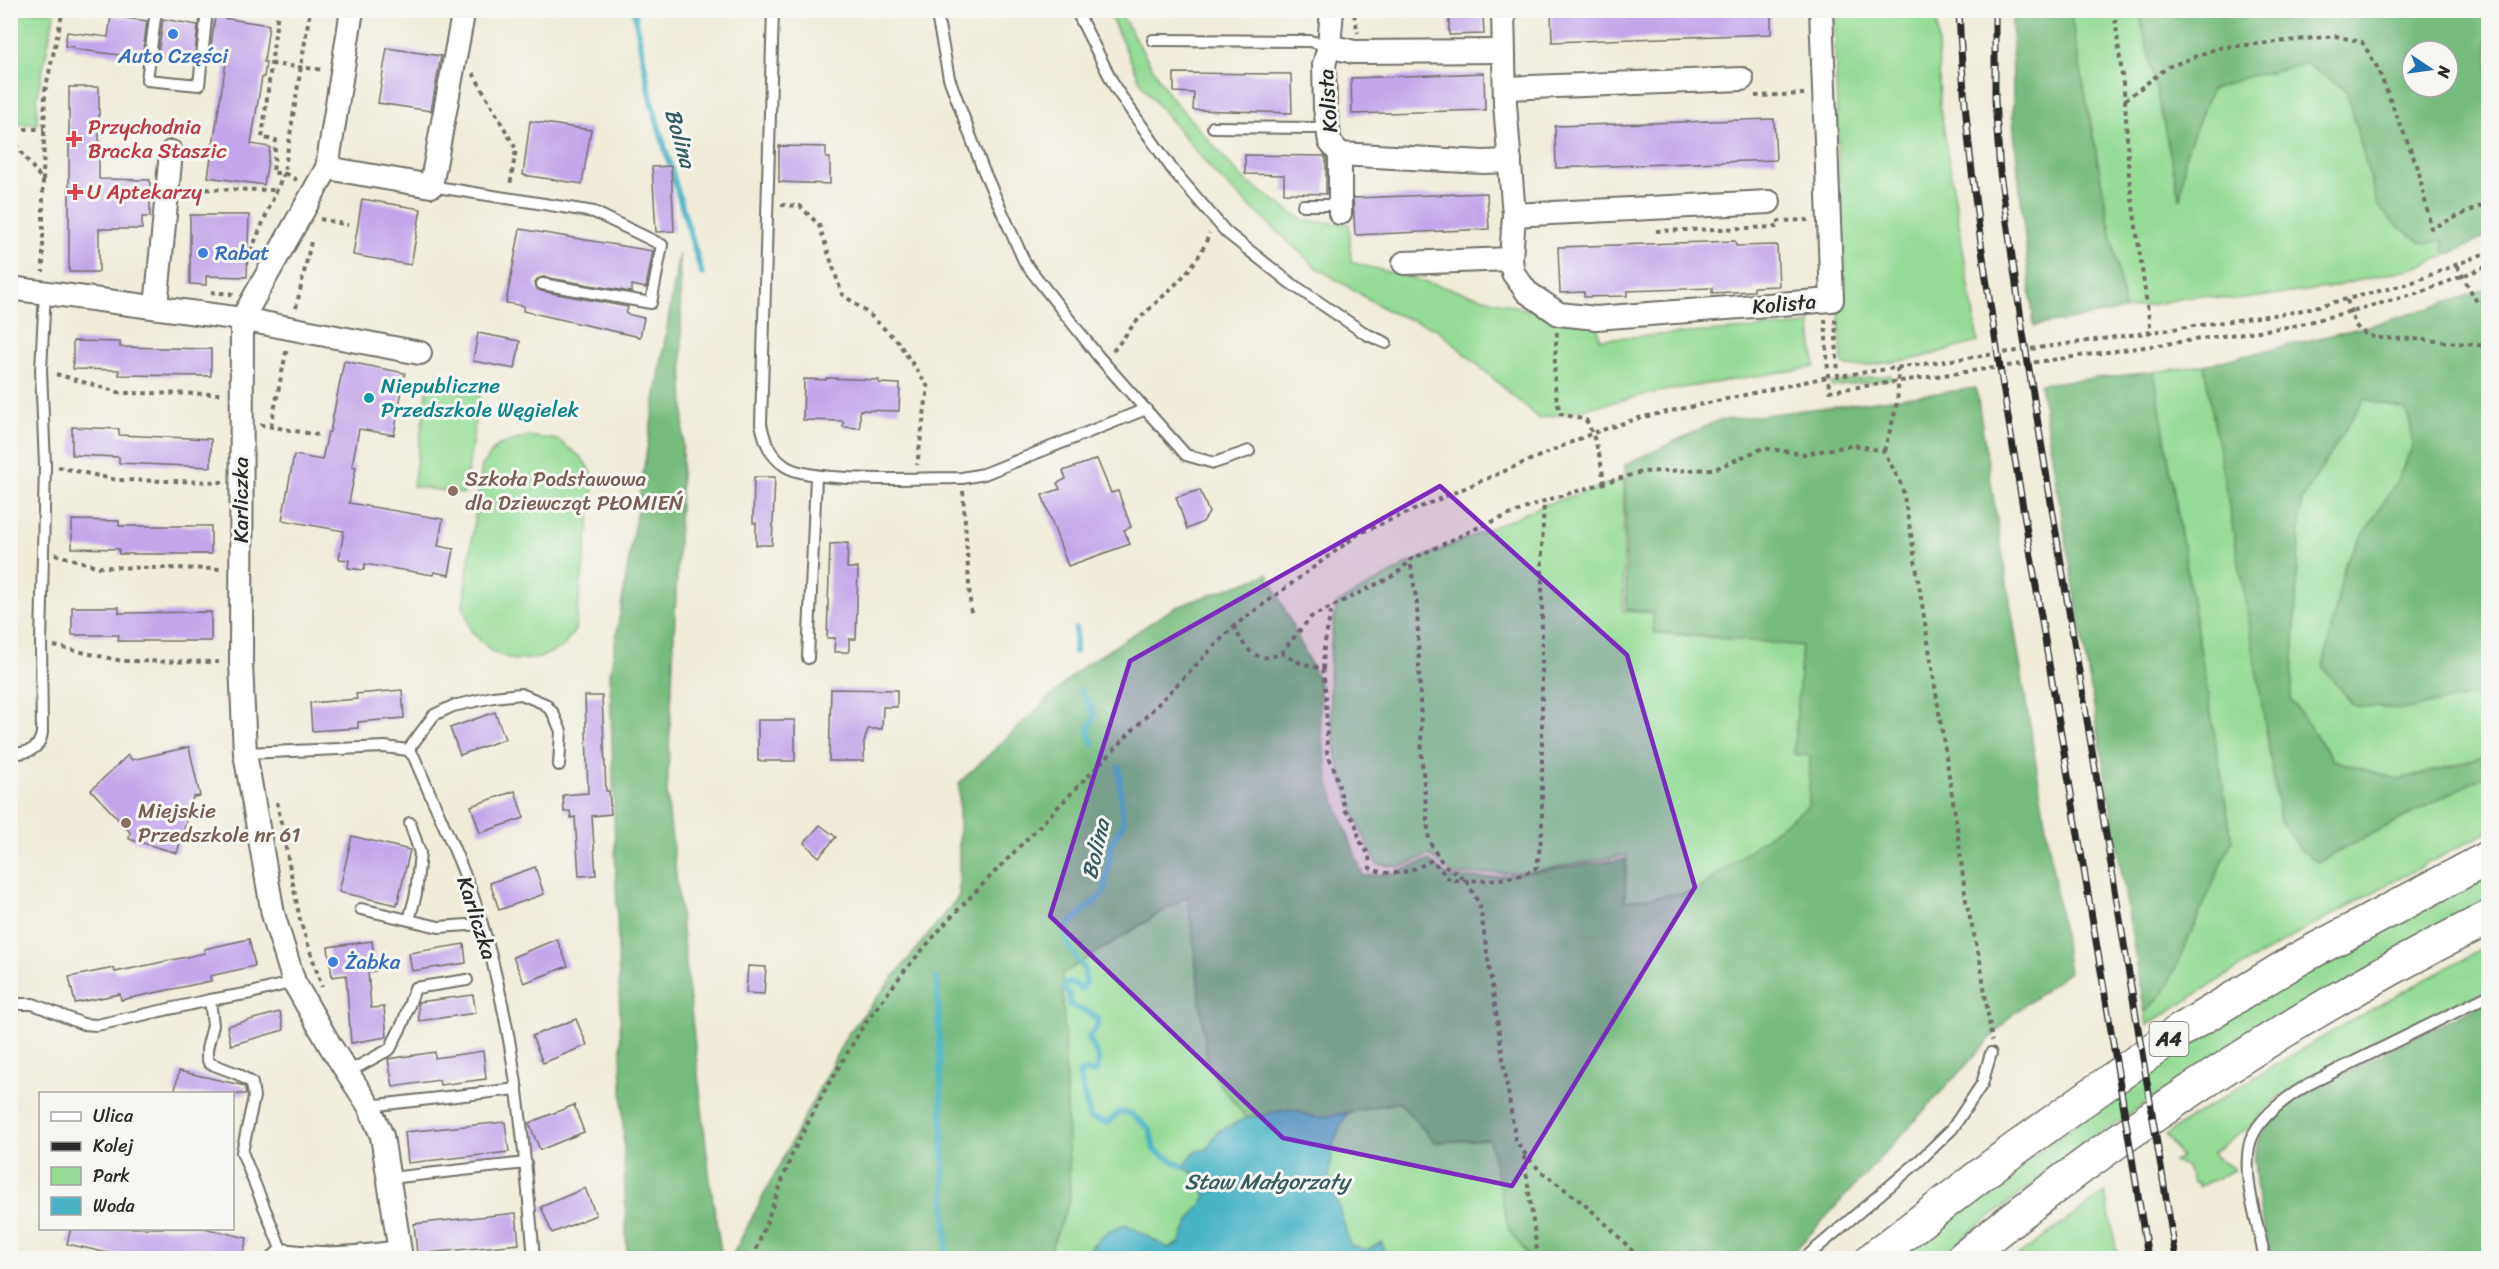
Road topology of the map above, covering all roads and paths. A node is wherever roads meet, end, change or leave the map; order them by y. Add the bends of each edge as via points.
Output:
1 (63, 10) edge
2 (156, 10) edge
3 (207, 10) edge
4 (278, 10) edge
5 (309, 10) edge
6 (352, 10) edge
7 (457, 10) edge
8 (773, 10) edge
9 (936, 10) edge
10 (1076, 10) edge
11 (1332, 10) edge
12 (1353, 10) edge
13 (1503, 10) edge
14 (1821, 10) edge
15 (2114, 10) edge
16 (1153, 40) dead end
17 (1329, 46) junction
18 (457, 47) junction
19 (1503, 51) junction
20 (1362, 52) junction
21 (271, 64) junction
22 (301, 67) junction
23 (342, 72) junction
24 (1742, 79) dead end
25 (1505, 88) junction
26 (2125, 100) junction
27 (1326, 126) junction
28 (1212, 127) dead end
29 (15, 129) dead end
30 (44, 129) junction
31 (10, 137) edge
32 (171, 152) dead end
33 (1340, 154) junction
34 (1510, 161) junction
35 (327, 168) junction
36 (284, 173) junction
37 (43, 181) junction
38 (431, 186) junction
39 (315, 188) junction
40 (277, 190) junction
41 (508, 198) junction
42 (187, 199) dead end
43 (1769, 202) dead end
44 (2488, 202) edge
45 (768, 205) junction
46 (1303, 205) dead end
47 (1339, 209) joint
48 (1514, 215) junction
49 (316, 218) dead end
50 (1214, 218) junction
51 (348, 225) dead end
52 (2488, 252) edge
53 (1511, 259) junction
54 (1404, 263) dead end
55 (2456, 266) junction
56 (2488, 266) edge
57 (252, 270) dead end
58 (2462, 277) junction
59 (542, 284) dead end
60 (44, 285) junction
61 (239, 287) dead end
62 (10, 288) edge
63 (201, 290) dead end
64 (1828, 300) junction
65 (2347, 300) junction
66 (2488, 300) edge
67 (156, 307) junction
68 (2351, 313) junction
69 (1559, 314) junction
70 (242, 319) junction
71 (2151, 333) junction
72 (1386, 343) dead end
73 (2488, 346) edge
74 (420, 353) dead end
75 (1104, 363) junction
76 (1897, 368) junction
77 (41, 370) junction
78 (1827, 377) junction
79 (1899, 381) junction
80 (241, 383) junction
81 (1146, 409) junction
82 (262, 414) dead end
83 (262, 425) junction
84 (1593, 433) junction
85 (318, 435) dead end
86 (262, 436) dead end
87 (1250, 451) dead end
88 (1884, 451) junction
89 (45, 465) junction
90 (816, 477) junction
91 (915, 478) junction
92 (962, 478) junction
93 (230, 482) dead end
94 (1604, 483) junction
95 (1544, 501) junction
96 (10, 514) edge
97 (43, 550) junction
98 (10, 551) edge
99 (1410, 561) junction
100 (230, 569) dead end
101 (1332, 606) junction
102 (971, 615) dead end
103 (1234, 626) junction
104 (41, 643) junction
105 (1281, 653) junction
106 (808, 658) dead end
107 (229, 663) dead end
108 (1323, 669) junction
109 (408, 750) junction
110 (245, 753) junction
111 (10, 754) edge
112 (559, 765) dead end
113 (276, 799) dead end
114 (411, 824) dead end
115 (2488, 858) edge
116 (1467, 881) junction
117 (361, 909) dead end
118 (2488, 918) edge
119 (409, 920) junction
120 (482, 924) junction
121 (467, 980) dead end
122 (294, 982) junction
123 (2488, 996) edge
124 (326, 997) dead end
125 (210, 1000) junction
126 (10, 1004) edge
127 (1991, 1053) joint
128 (348, 1072) junction
129 (517, 1089) junction
130 (369, 1106) junction
131 (1524, 1156) junction
132 (525, 1163) junction
133 (390, 1178) junction
134 (281, 1249) junction
135 (400, 1252) edge
136 (271, 1258) edge
137 (534, 1258) edge
138 (753, 1258) edge
139 (1538, 1258) edge
140 (1639, 1258) edge
141 (1805, 1258) edge
142 (1873, 1258) edge
143 (1963, 1258) edge
144 (2265, 1258) edge

1 - 30 path via 45,91
2 - 3 lane via 147,80 199,85
4 - 21 path
5 - 22 path
6 - 23 street, Karliczka
7 - 18 street via 462,20
8 - 45 lane
9 - 75 lane via 949,78 982,167 1025,263
10 - 50 lane via 1116,89 1172,169
11 - 17 street, Kolista
12 - 20 path
13 - 19 street, Kolista
14 - 64 street, Kolista
15 - 26 path
16 - 17 lane via 1310,41
17 - 20 street, Kolista
17 - 27 street, Kolista via 1324,65
18 - 38 street
18 - 41 path via 516,149
19 - 20 street, Kolista
19 - 25 street, Kolista
21 - 22 path
21 - 36 path via 262,138 276,140 273,173
22 - 23 path
22 - 36 path
23 - 35 street, Karliczka
24 - 25 street
25 - 34 street, Kolista
26 - 44 path via 2168,67 2218,48 2335,36 2362,42 2377,67 2418,168 2431,228
26 - 71 path via 2129,177
27 - 28 lane
27 - 33 street, Kolista via 1330,142
29 - 30 path
30 - 37 path
31 - 37 path
32 - 67 street
33 - 34 street, Kolista
33 - 47 street, Kolista
34 - 48 street, Kolista
35 - 38 street
35 - 39 street, Karliczka
36 - 39 path
36 - 40 path
37 - 60 path
38 - 41 lane
39 - 70 street, Karliczka
40 - 42 path via 188,188
40 - 57 path via 250,253
41 - 59 lane via 594,212 662,245 651,303
43 - 48 street
45 - 90 lane via 761,424 767,449 786,467
45 - 91 path via 800,206 819,225 842,294 897,342 928,387
46 - 47 lane
48 - 53 street, Kolista
49 - 51 path
50 - 72 lane via 1289,282 1366,334
50 - 75 path via 1205,246 1184,276 1134,324
52 - 55 path
53 - 54 street
53 - 69 street, Kolista via 1513,273 1527,292
55 - 58 path
55 - 65 path
56 - 58 path
58 - 66 path via 2477,302
58 - 68 path
60 - 62 street
60 - 67 street
60 - 77 lane
61 - 63 path via 231,294
64 - 69 street, Kolista via 1596,318
64 - 76 path via 1838,376
64 - 78 path
65 - 68 path
65 - 71 path via 2294,312
67 - 70 street
68 - 73 path via 2355,325 2375,338
68 - 79 path via 2294,326
69 - 84 path via 1556,400 1561,414 1586,420
70 - 74 street
70 - 80 street, Karliczka
71 - 76 path
75 - 81 lane
76 - 79 path
77 - 80 path via 122,393 230,394 230,382
77 - 89 lane
78 - 79 path via 1829,391
78 - 84 path via 1639,418
79 - 88 path via 1898,408
80 - 110 street, Karliczka via 241,664
81 - 87 lane via 1186,455 1214,463
81 - 92 lane via 984,474
82 - 83 path
83 - 85 path
83 - 86 path
84 - 94 path
84 - 103 path via 1360,533
88 - 94 path via 1854,445 1804,454 1763,448 1715,469 1641,472
88 - 127 path via 1902,486 1911,534 1966,901 1989,1014
89 - 93 path via 117,480
89 - 97 lane
90 - 91 lane
90 - 106 lane
91 - 92 lane
92 - 102 path
94 - 95 path
95 - 99 path
95 - 116 path via 1542,831 1537,867 1527,875
96 - 98 path
97 - 100 path via 99,567
97 - 104 lane
99 - 101 path via 1395,575
99 - 116 path via 1417,604 1429,841 1443,864
101 - 105 path via 1311,618
101 - 108 path
103 - 105 path via 1244,648 1254,654 1273,657
103 - 138 path via 950,918 905,970 864,1025 825,1090 794,1152
104 - 107 path via 122,661
104 - 111 lane via 41,740 33,750
105 - 108 path
108 - 116 path via 1327,753 1345,810 1355,822 1369,855 1370,868 1401,873 1432,861 1450,880
109 - 110 lane via 385,747
109 - 112 lane via 434,715 453,706 521,694 545,704 552,712 561,731
109 - 120 lane, Karliczka
110 - 122 street, Karliczka via 273,914
113 - 124 path via 300,920
114 - 119 lane via 420,853
115 - 142 highway, A4 via 2300,958 2178,1032 1971,1181
116 - 131 path via 1480,906 1515,1138
117 - 119 lane
118 - 143 highway, A4 via 2401,963 2234,1061 2169,1104
119 - 120 lane via 439,927
120 - 129 lane, Karliczka via 500,992
121 - 128 lane via 415,988 390,1049
122 - 125 lane
122 - 128 street, Karliczka
123 - 144 lane via 2309,1084 2270,1113 2249,1145 2248,1161
125 - 126 lane via 97,1025 83,1024 33,1004
125 - 134 lane via 213,1025 207,1058 209,1063 252,1083 254,1097 242,1152
127 - 141 lane via 1982,1084 1952,1129
128 - 130 street, Karliczka
129 - 130 lane
129 - 132 lane, Karliczka
130 - 133 street, Karliczka via 382,1136
131 - 139 path
131 - 140 path via 1554,1184 1585,1205
132 - 133 lane
132 - 137 lane, Karliczka
133 - 135 street, Karliczka
134 - 135 lane via 313,1254
134 - 136 lane

